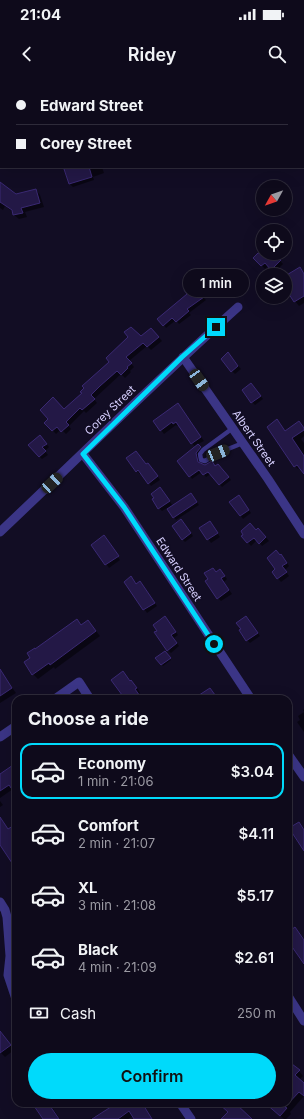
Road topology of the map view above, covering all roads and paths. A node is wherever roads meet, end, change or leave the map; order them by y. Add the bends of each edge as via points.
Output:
1 (238, 307) dead end
2 (182, 357) junction
3 (233, 428) junction
4 (243, 443) junction
5 (83, 454) junction
6 (0, 532) edge
7 (304, 534) edge
8 (61, 695) edge
9 (87, 695) edge
10 (248, 695) edge
11 (12, 729) edge
12 (0, 737) edge
13 (292, 760) edge
14 (304, 777) edge
15 (0, 902) edge
16 (12, 948) edge
17 (12, 958) edge
18 (12, 988) edge
19 (292, 1002) edge
20 (304, 1021) edge
21 (183, 1107) edge
22 (191, 1119) edge

1 - 2 street, Corey Street
2 - 3 street, Albert Street
2 - 5 street, Corey Street
3 - 4 street, Albert Street
3 - 4 lane via 203,450 200,454 201,460 205,461
4 - 7 street, Albert Street
5 - 6 street, Corey Street
5 - 10 street, Edward Street via 124,507
8 - 9 street via 79,682
11 - 12 street
13 - 14 street
15 - 16 street via 7,917
17 - 18 street via 8,976
19 - 20 street
21 - 22 street

